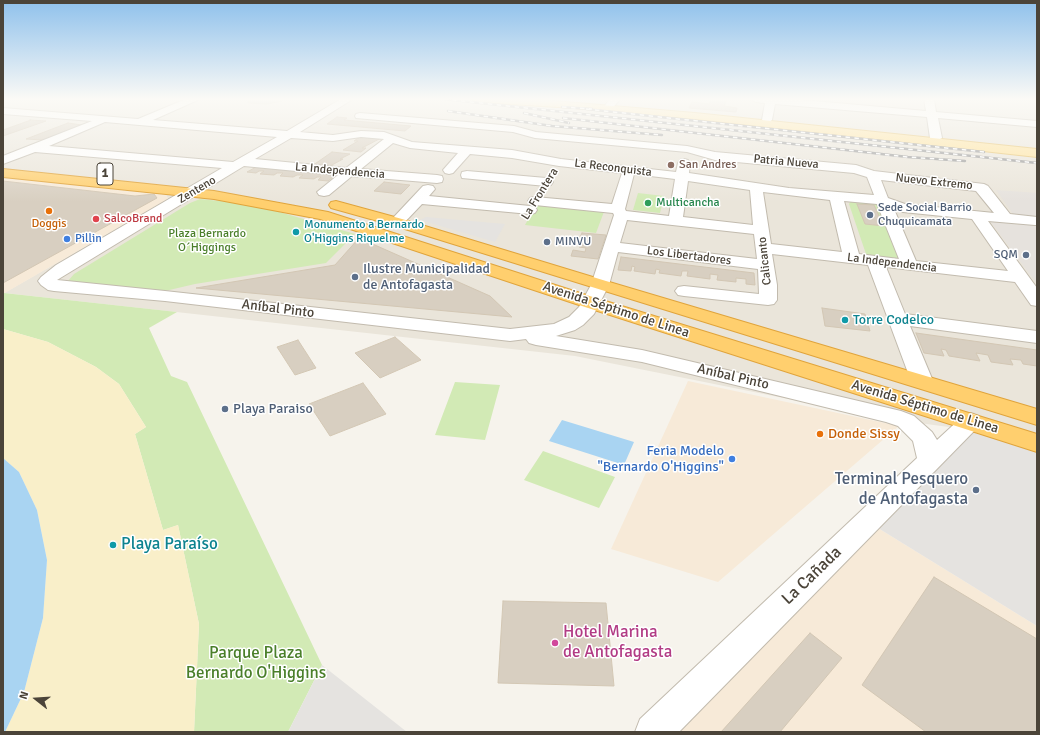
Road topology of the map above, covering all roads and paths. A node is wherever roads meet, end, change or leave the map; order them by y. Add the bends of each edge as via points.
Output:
1 (71, 133) edge
2 (267, 133) edge
3 (291, 133) edge
4 (423, 133) edge
5 (529, 133) edge
6 (532, 133) edge
7 (857, 133) edge
8 (892, 133) edge
9 (935, 133) edge
10 (288, 135) junction
11 (345, 136) junction
12 (392, 138) junction
13 (936, 138) junction
14 (597, 140) junction
15 (410, 144) junction
16 (34, 148) junction
17 (327, 148) dead end
18 (688, 149) junction
19 (1037, 149) edge
20 (467, 150) junction
21 (1037, 153) edge
22 (512, 154) junction
23 (315, 156) dead end
24 (3, 160) edge
25 (559, 162) junction
26 (784, 162) junction
27 (3, 164) edge
28 (239, 164) junction
29 (584, 164) junction
30 (297, 167) junction
31 (449, 170) dead end
32 (629, 170) junction
33 (349, 172) junction
34 (3, 173) edge
35 (467, 174) dead end
36 (872, 175) junction
37 (681, 176) junction
38 (546, 182) junction
39 (208, 183) junction
40 (756, 186) junction
41 (192, 192) junction
42 (324, 192) dead end
43 (789, 192) junction
44 (836, 196) junction
45 (418, 199) junction
46 (882, 200) junction
47 (529, 210) junction
48 (619, 212) junction
49 (977, 216) junction
50 (1006, 219) junction
51 (675, 221) junction
52 (397, 222) junction
53 (1035, 222) dead end
54 (762, 230) junction
55 (612, 247) junction
56 (764, 248) junction
57 (852, 258) junction
58 (875, 261) junction
59 (766, 265) junction
60 (910, 265) junction
61 (1020, 278) junction
62 (47, 281) joint
63 (684, 291) dead end
64 (596, 294) junction
65 (1037, 301) edge
66 (898, 319) junction
67 (510, 335) junction
68 (1037, 337) edge
69 (922, 381) junction
70 (1037, 417) edge
71 (971, 421) junction
72 (1037, 443) edge
73 (930, 460) junction
74 (653, 732) edge

1 - 16 street
2 - 10 street, La Reconquista
3 - 10 street, Zenteno
4 - 15 street
5 - 22 street
6 - 14 street, Patria Nueva
7 - 21 main road
8 - 13 main road
9 - 13 street
10 - 11 street, La Reconquista via 333,138
10 - 28 street, Zenteno
11 - 12 street, La Reconquista via 361,134
11 - 17 street
12 - 15 street, La Reconquista
12 - 33 street
13 - 19 main road
14 - 18 street, Patria Nueva
14 - 29 street
15 - 20 street, La Reconquista
16 - 24 street
16 - 28 street, La Independencia
18 - 26 street, Patria Nueva via 715,156
18 - 37 street
20 - 22 street, La Reconquista
20 - 31 street
22 - 25 street, La Reconquista
23 - 30 street
25 - 29 street, La Reconquista
25 - 38 street, La Frontera
26 - 36 street, Patria Nueva via 856,168
26 - 43 street
27 - 39 highway, 1
28 - 30 street, La Independencia
28 - 39 street, Zenteno
29 - 32 street, La Reconquista
30 - 33 street, La Independencia
32 - 37 street, La Reconquista
32 - 48 street
33 - 42 street
33 - 45 street, La Independencia via 438,179
34 - 41 highway, 1
35 - 38 street
36 - 46 street
36 - 50 street, Nuevo Extremo via 974,185 983,189
37 - 40 street, La Reconquista
37 - 51 street
38 - 47 street, La Frontera
39 - 41 street, Zenteno
39 - 52 highway, Avenida Séptimo de Linea via 314,200
40 - 43 street, La Reconquista
40 - 54 street, Calicanto
41 - 62 street, Zenteno via 62,269
41 - 64 highway, Avenida Séptimo de Linea via 323,215
43 - 44 street, La Reconquista
44 - 46 street, La Reconquista
44 - 57 street
45 - 47 street
45 - 52 street
46 - 49 street, La Reconquista via 903,208
46 - 60 street
47 - 48 street
48 - 51 street
48 - 55 street
49 - 50 street, La Reconquista
49 - 61 street
50 - 53 street, La Reconquista
51 - 54 street
52 - 64 highway, Avenida Séptimo de Linea
54 - 56 street, Calicanto
55 - 59 street, Los Libertadores
55 - 64 street
56 - 57 street, La Independencia
56 - 59 street, Calicanto
57 - 58 street, La Independencia
58 - 60 street, La Independencia
58 - 66 street
59 - 63 street, Calicanto via 768,300
60 - 61 street, La Independencia
61 - 65 street
62 - 67 street, Aníbal Pinto via 54,286
64 - 67 street, Aníbal Pinto via 587,310 568,326 556,330
64 - 69 highway, Avenida Séptimo de Linea
64 - 71 highway, Avenida Séptimo de Linea
66 - 68 street
66 - 69 street
67 - 73 street, Aníbal Pinto via 642,356 893,416 906,420 924,438
69 - 70 highway, Avenida Séptimo de Linea
71 - 72 highway, Avenida Séptimo de Linea
71 - 73 street, La Cañada
73 - 74 street, La Cañada

